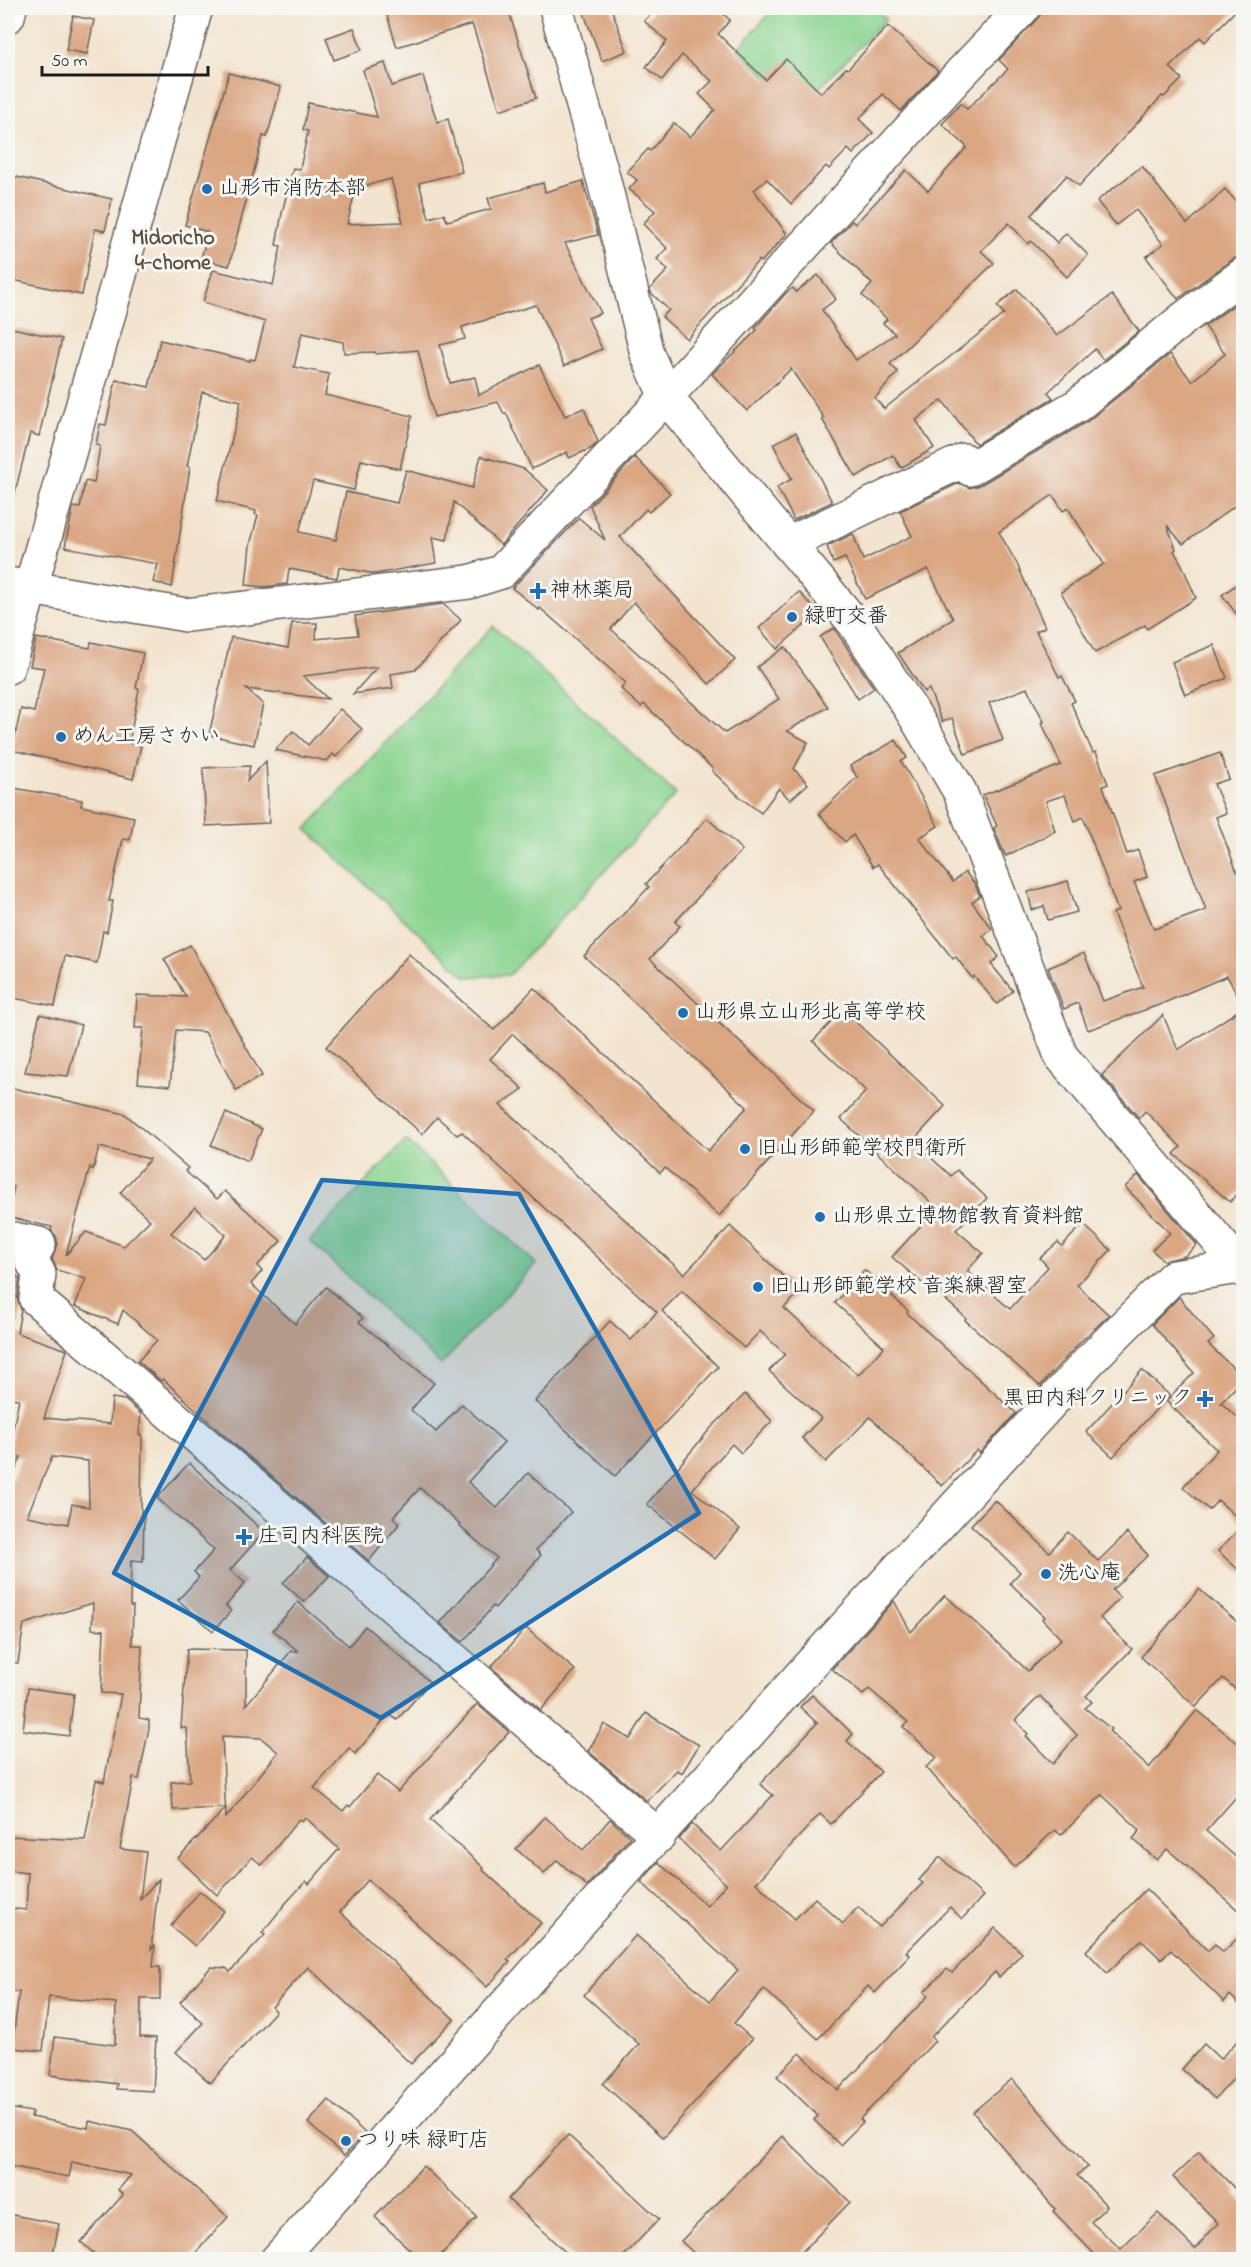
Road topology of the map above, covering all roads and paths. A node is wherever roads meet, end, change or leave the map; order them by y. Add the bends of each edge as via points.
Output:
1 (10, 8) edge
2 (196, 8) edge
3 (556, 8) edge
4 (1023, 8) edge
5 (8, 16) edge
6 (1244, 274) edge
7 (666, 397) junction
8 (788, 543) junction
9 (18, 586) edge
10 (8, 667) edge
11 (8, 1238) edge
12 (1242, 1267) edge
13 (659, 1836) junction
14 (277, 2259) edge

1 - 5 street
2 - 9 street
3 - 7 street via 647,354
4 - 7 street
6 - 8 street via 1078,405 967,464
7 - 8 street
7 - 9 street via 501,572 469,582 186,615
8 - 12 street via 855,624 960,792 1060,1056
9 - 10 street
11 - 13 street via 39,1244 31,1259 39,1274 36,1299
12 - 13 street via 1173,1277 1034,1420
13 - 14 street

